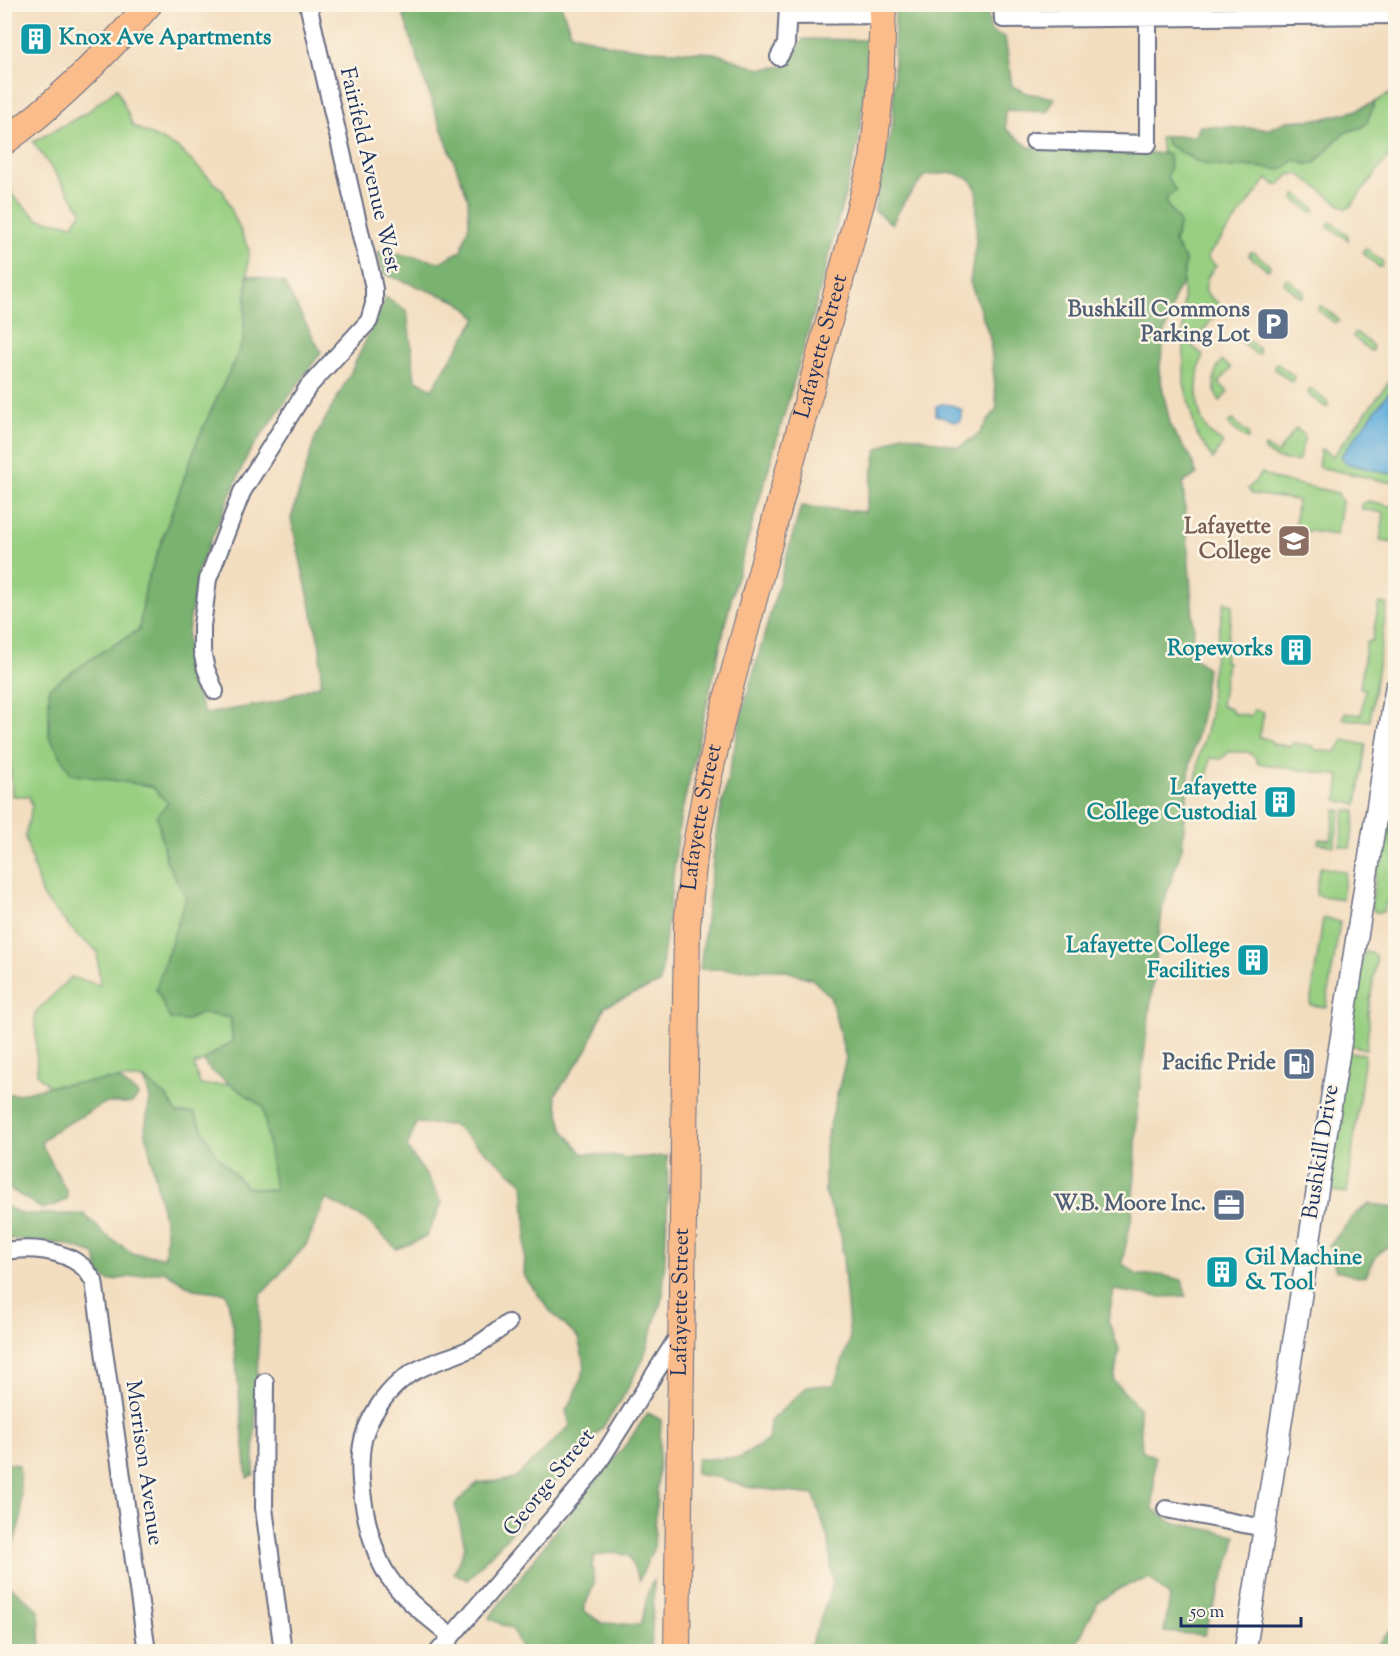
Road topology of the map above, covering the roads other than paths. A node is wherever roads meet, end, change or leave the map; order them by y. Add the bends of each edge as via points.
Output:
1 (149, 4) edge
2 (308, 4) edge
3 (788, 10) edge
4 (883, 10) edge
5 (1148, 11) edge
6 (1388, 11) edge
7 (1003, 12) edge
8 (779, 57) dead end
9 (1034, 141) dead end
10 (4, 142) edge
11 (1395, 688) edge
12 (215, 691) dead end
13 (4, 1251) edge
14 (508, 1323) dead end
15 (681, 1332) junction
16 (265, 1382) dead end
17 (1166, 1509) dead end
18 (1264, 1528) junction
19 (451, 1636) junction
20 (147, 1652) edge
21 (283, 1652) edge
22 (438, 1652) edge
23 (677, 1652) edge
24 (1245, 1652) edge

1 - 10 main road via 77,82
2 - 12 street, Fairifeld Avenue West via 370,269 374,304 369,321 308,387 242,492 213,563 203,609 202,651
3 - 4 street
3 - 8 street via 786,44
4 - 15 main road, Lafayette Street via 873,159 726,702 694,855 687,926
5 - 6 street
5 - 7 street
5 - 9 street via 1148,144
11 - 18 street, Bushkill Drive
13 - 20 street, Morrison Avenue via 48,1251 82,1266 94,1281
14 - 19 street via 474,1347 407,1376 383,1398 365,1431 360,1467 373,1546 387,1575 405,1598
15 - 19 street, George Street via 594,1470
15 - 23 main road, Lafayette Street
16 - 21 street via 264,1508
17 - 18 street
18 - 24 street, Bushkill Drive
19 - 22 street, George Street

